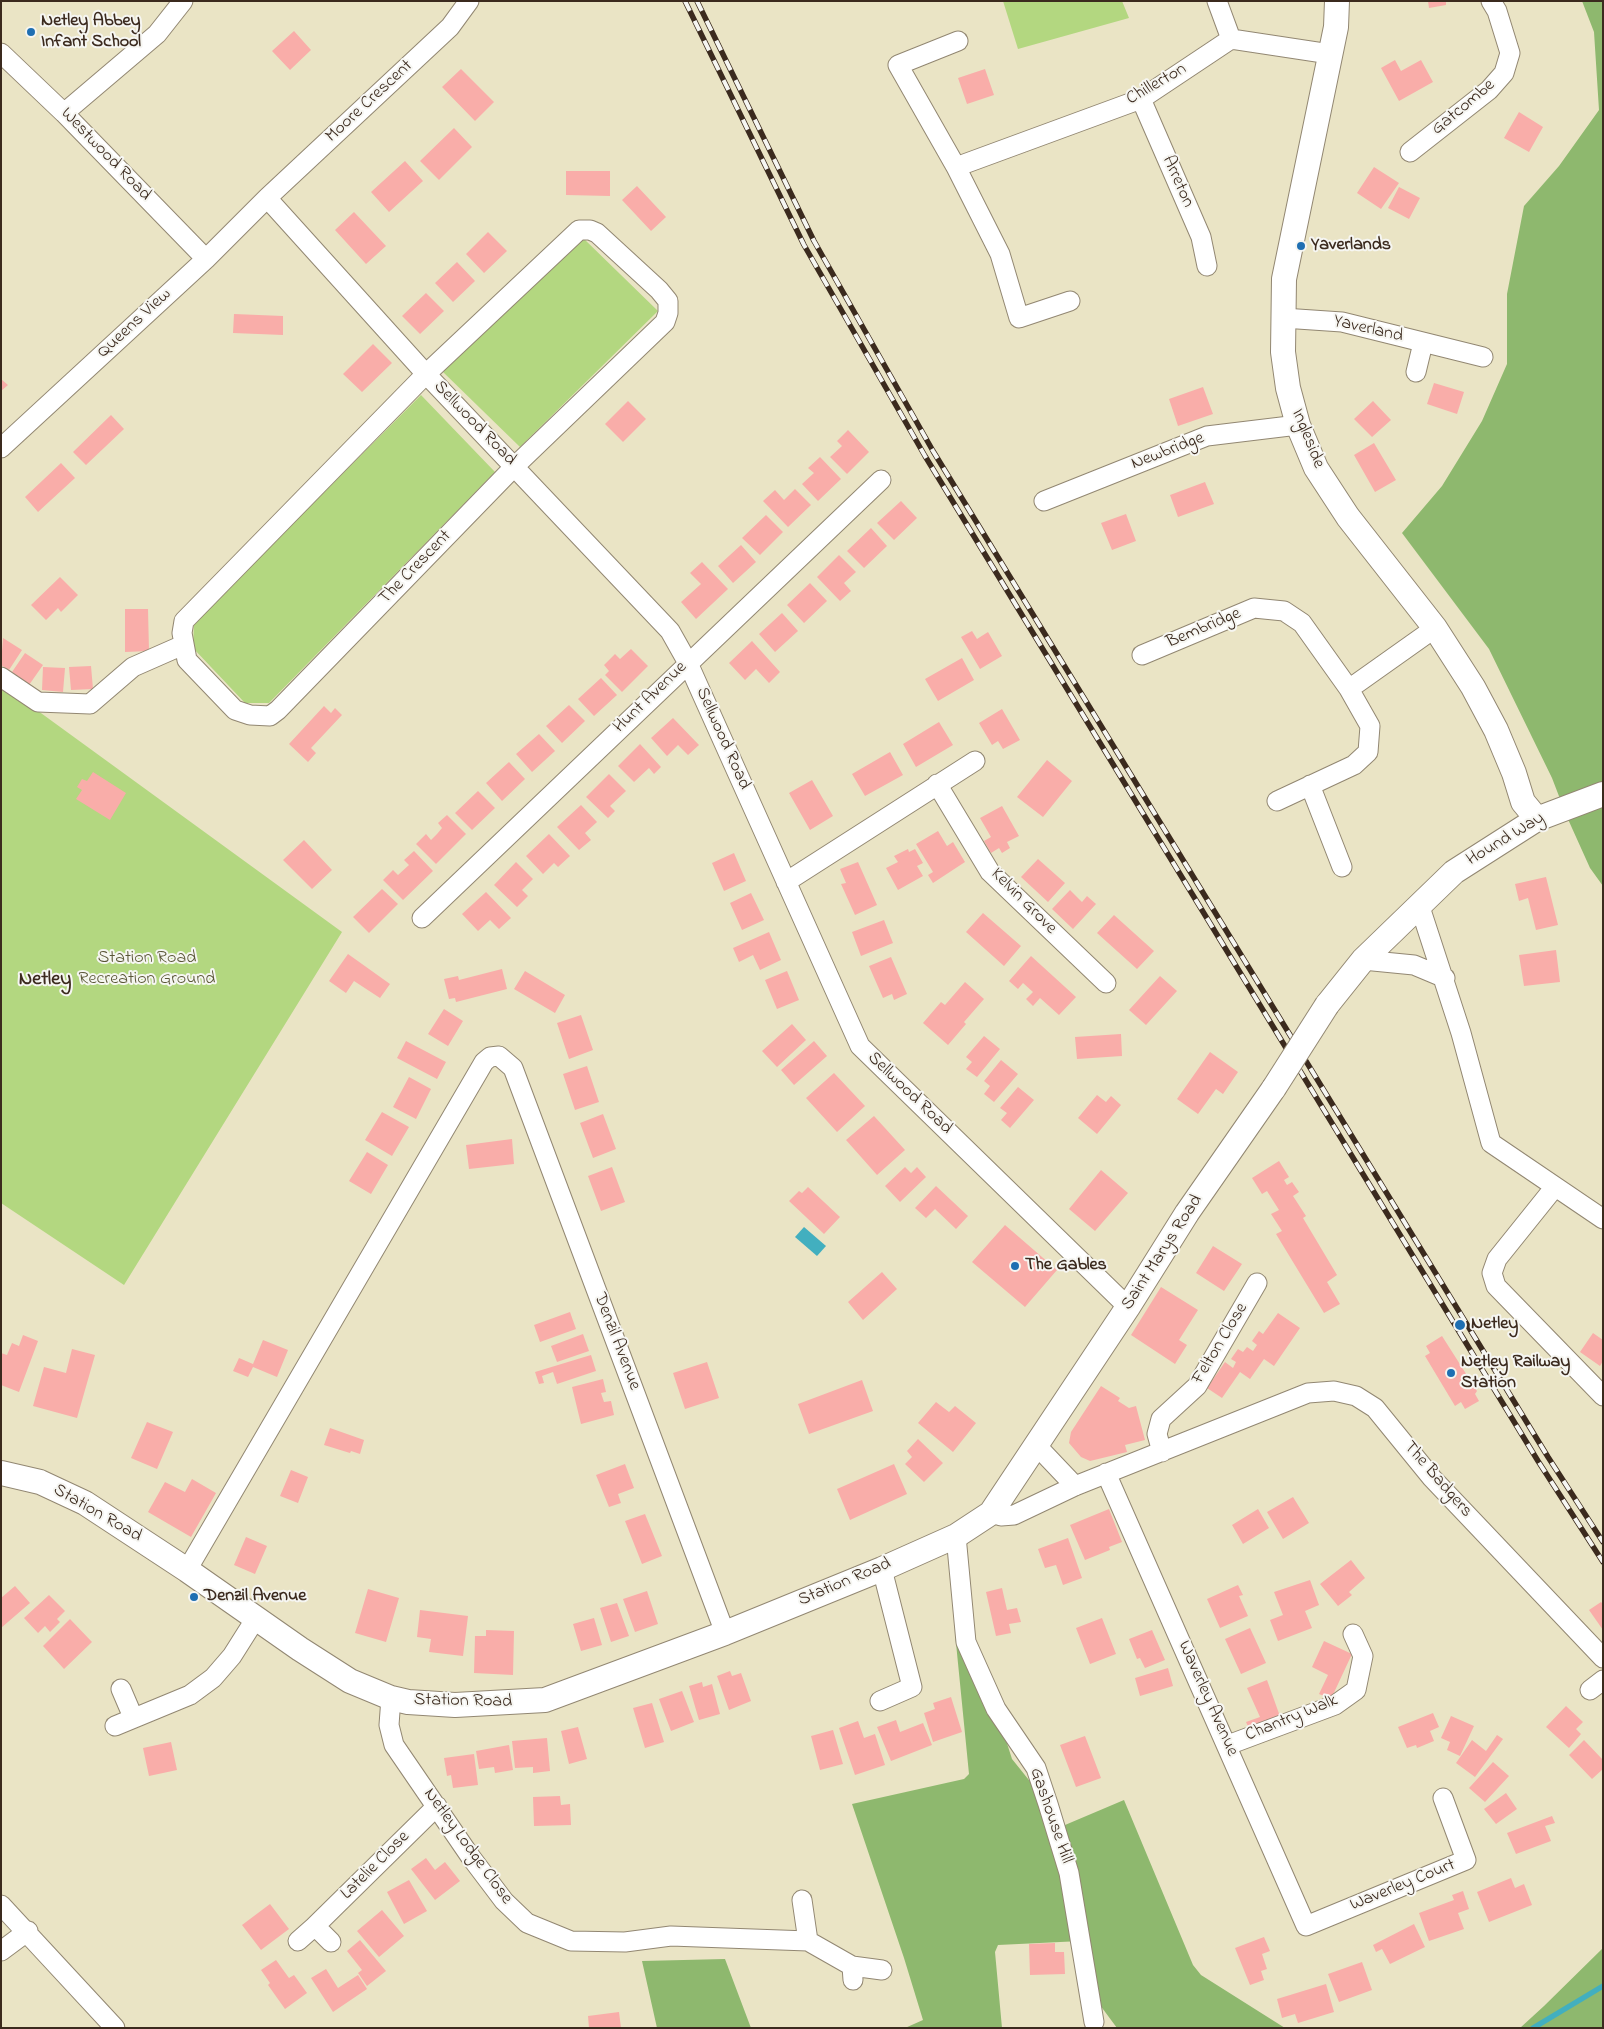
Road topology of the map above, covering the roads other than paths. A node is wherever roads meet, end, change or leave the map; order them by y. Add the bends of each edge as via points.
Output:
1 (183, 1) edge
2 (468, 1) edge
3 (1217, 1) edge
4 (1337, 1) edge
5 (1491, 1) edge
6 (1231, 38) junction
7 (958, 41) dead end
8 (1, 52) edge
9 (1330, 54) junction
10 (1141, 99) junction
11 (64, 113) junction
12 (1410, 152) dead end
13 (956, 167) junction
14 (267, 198) junction
15 (206, 259) junction
16 (1207, 266) dead end
17 (1070, 301) dead end
18 (1283, 318) junction
19 (1423, 343) junction
20 (1482, 357) dead end
21 (1416, 372) dead end
22 (426, 374) junction
23 (1298, 424) junction
24 (1, 448) edge
25 (514, 467) junction
26 (881, 480) dead end
27 (1044, 501) dead end
28 (1435, 628) junction
29 (183, 645) junction
30 (1142, 655) dead end
31 (688, 663) junction
32 (1, 678) edge
33 (1349, 689) junction
34 (976, 761) dead end
35 (937, 784) junction
36 (1310, 785) junction
37 (1603, 794) edge
38 (1277, 801) dead end
39 (1537, 819) junction
40 (1342, 867) dead end
41 (786, 882) junction
42 (1419, 904) junction
43 (422, 918) dead end
44 (1363, 960) junction
45 (1444, 978) junction
46 (1106, 983) dead end
47 (1554, 1188) junction
48 (1603, 1219) edge
49 (1257, 1283) dead end
50 (1128, 1307) junction
51 (1603, 1396) edge
52 (1037, 1446) junction
53 (1162, 1452) junction
54 (1, 1473) edge
55 (1106, 1473) junction
56 (1075, 1486) junction
57 (991, 1513) junction
58 (956, 1536) junction
59 (882, 1569) junction
60 (187, 1570) junction
61 (256, 1618) junction
62 (725, 1633) junction
63 (1353, 1634) dead end
64 (1603, 1658) edge
65 (121, 1689) dead end
66 (391, 1698) junction
67 (880, 1701) dead end
68 (133, 1718) junction
69 (115, 1726) dead end
70 (1228, 1745) junction
71 (1443, 1798) dead end
72 (437, 1806) junction
73 (802, 1900) dead end
74 (1, 1905) edge
75 (315, 1926) junction
76 (1306, 1926) joint
77 (28, 1931) junction
78 (298, 1942) dead end
79 (331, 1942) dead end
80 (808, 1942) junction
81 (1, 1951) edge
82 (882, 1970) dead end
83 (1094, 2022) dead end
84 (115, 2028) edge

1 - 11 street via 157,34
2 - 14 street, Moore Crescent via 450,27
3 - 6 street
4 - 9 street, Ingleside
5 - 12 street, Gatcombe via 1510,53 1504,73 1489,90
6 - 9 street
6 - 10 street, Chillerton
7 - 13 street via 898,65
8 - 11 street, Westwood Road
9 - 18 street, Ingleside via 1293,227 1284,279
10 - 13 street, Chillerton
10 - 16 street, Arreton via 1201,237
11 - 15 street, Westwood Road
13 - 17 street via 1000,254 1018,318
14 - 15 street, Queens View
14 - 22 street, Sellwood Road
15 - 24 street, Queens View
18 - 19 street, Yaverland via 1342,322
18 - 23 street, Ingleside via 1288,388
19 - 20 street, Yaverland
19 - 21 street, Yaverland
22 - 25 street, Sellwood Road
22 - 25 street, The Crescent via 579,230 597,234 658,290 668,301 665,322
22 - 29 street, The Crescent via 184,621
23 - 27 street, Newbridge via 1207,436
23 - 28 street, Ingleside via 1316,468 1348,517
25 - 29 street, The Crescent via 270,716 235,710 187,660
25 - 31 street, Sellwood Road via 670,631
26 - 31 street, Hunt Avenue
28 - 33 street
28 - 39 street, Ingleside via 1496,730 1523,802
29 - 32 street via 132,667 90,704 38,702
30 - 33 street, Bembridge via 1254,608 1284,611 1302,623
31 - 41 street, Sellwood Road
31 - 43 street, Hunt Avenue
33 - 36 street, Bembridge via 1370,726 1368,752 1354,765
34 - 35 street
35 - 41 street
35 - 46 street, Kelvin Grove via 990,872
36 - 38 street, Bembridge
36 - 40 street
37 - 39 street, Hound Way
39 - 42 street, Hound Way via 1454,872
41 - 50 street, Sellwood Road via 860,1046
42 - 44 street, Saint Marys Road
42 - 45 street
44 - 45 street via 1414,965
44 - 50 street, Saint Marys Road, bridge via 1327,1006 1187,1213
45 - 47 street via 1492,1143
47 - 48 street
47 - 51 street via 1497,1259 1492,1273 1496,1286
49 - 53 street, Felton Close via 1197,1386 1161,1419 1157,1434
50 - 52 street, Saint Marys Road
52 - 56 street
52 - 57 street, Saint Marys Road
53 - 55 street
53 - 64 street, The Badgers via 1308,1394 1334,1391 1356,1396 1375,1408 1432,1478
54 - 60 street, Station Road via 40,1482 85,1503
55 - 56 street
55 - 70 street, Waverley Avenue
56 - 57 street via 1014,1516
57 - 58 street, Saint Marys Road
58 - 59 street, Station Road
58 - 83 street, Gashouse Hill via 966,1642 996,1709 1036,1768 1069,1873
59 - 62 street, Station Road
59 - 67 street via 912,1687
60 - 61 street, Station Road
60 - 62 street, Denzil Avenue via 484,1062 498,1049 513,1068
61 - 66 street, Station Road via 350,1681
61 - 68 street via 232,1656 213,1678 190,1695
62 - 66 street, Station Road via 545,1700 455,1705
63 - 70 street, Chantry Walk via 1363,1656 1356,1690 1335,1705
65 - 68 street
66 - 72 street, Netley Lodge Close via 389,1725 394,1745
68 - 69 street
70 - 76 street, Waverley Avenue
71 - 76 street, Waverley Court via 1466,1860
72 - 75 street, Latelie Close
72 - 80 street, Netley Lodge Close via 504,1901 527,1923 571,1941 625,1942 671,1936
73 - 80 street
74 - 77 street
75 - 78 street, Latelie Close
75 - 79 street
77 - 81 street
77 - 84 street
80 - 82 street, Netley Lodge Close via 853,1973

